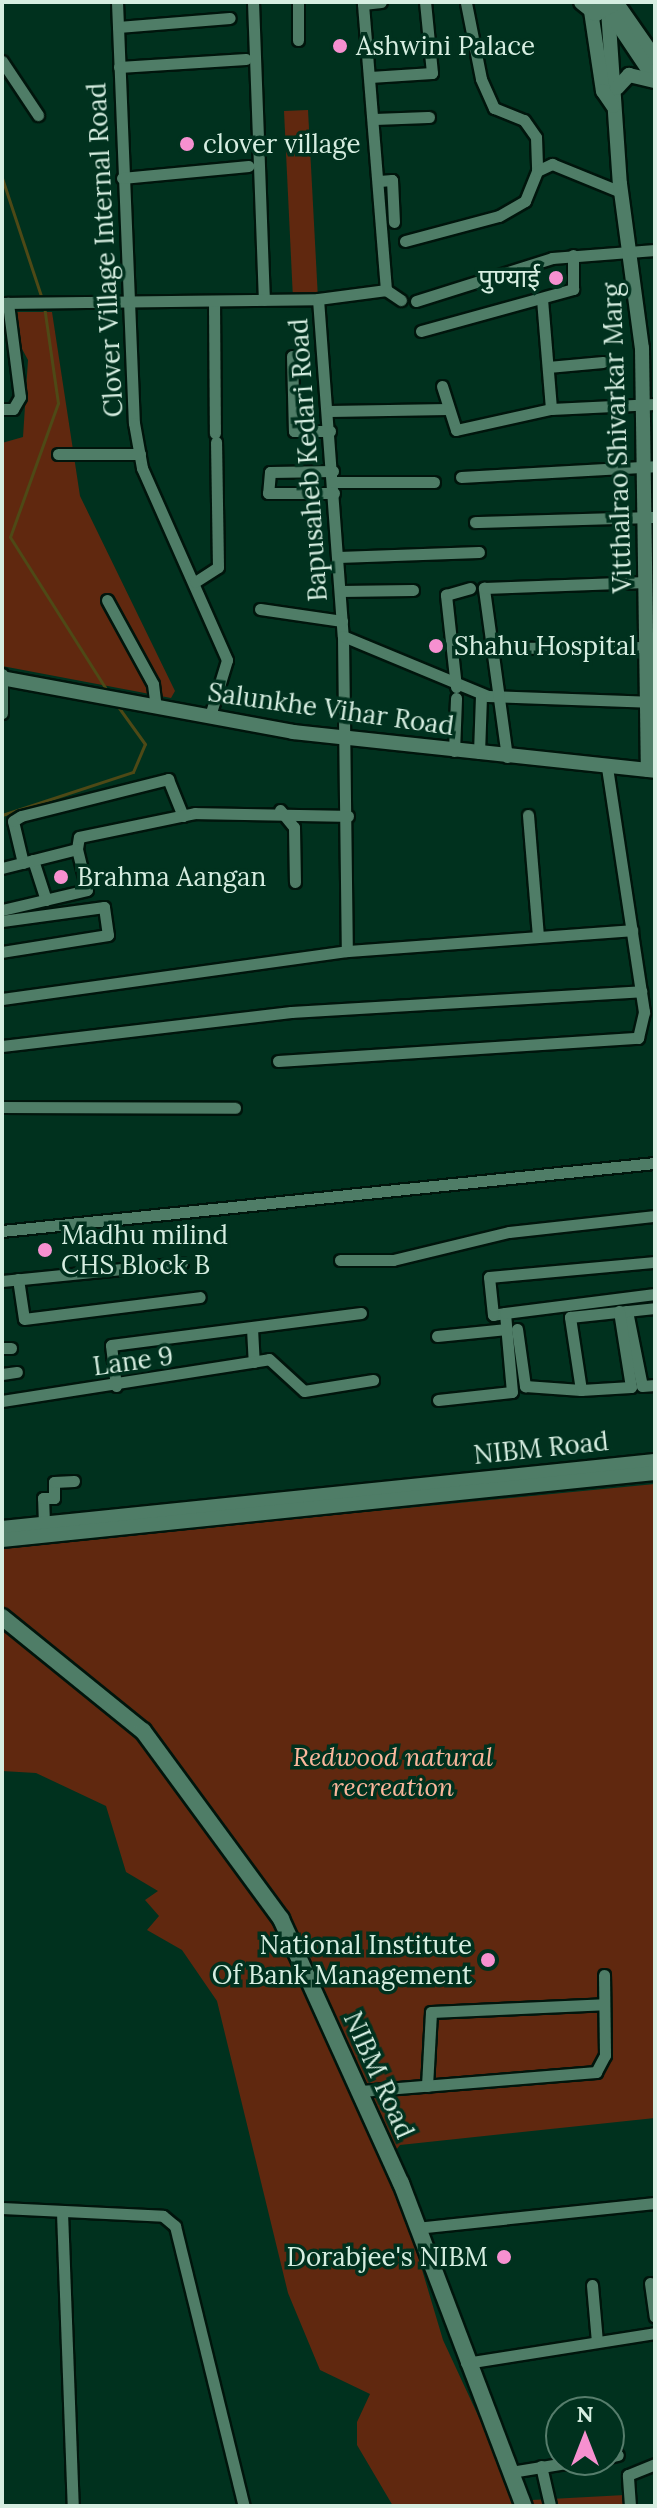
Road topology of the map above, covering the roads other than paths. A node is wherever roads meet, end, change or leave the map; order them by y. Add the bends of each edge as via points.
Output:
1 (117, 2) edge
2 (253, 2) edge
3 (298, 2) edge
4 (381, 2) edge
5 (425, 2) edge
6 (363, 3) edge
7 (466, 3) edge
8 (613, 5) edge
9 (587, 6) edge
10 (230, 18) dead end
11 (118, 27) junction
12 (298, 40) dead end
13 (655, 58) edge
14 (246, 59) dead end
15 (2, 61) edge
16 (119, 67) junction
17 (370, 77) junction
18 (655, 81) edge
19 (617, 88) junction
20 (613, 106) junction
21 (38, 115) dead end
22 (429, 117) dead end
23 (373, 119) junction
24 (248, 166) dead end
25 (537, 171) junction
26 (122, 178) junction
27 (379, 181) junction
28 (621, 192) junction
29 (394, 222) dead end
30 (405, 241) dead end
31 (632, 250) junction
32 (655, 250) edge
33 (573, 255) junction
34 (386, 290) junction
35 (318, 299) junction
36 (542, 299) junction
37 (264, 300) junction
38 (401, 300) dead end
39 (214, 301) junction
40 (416, 301) dead end
41 (5, 303) edge
42 (125, 304) junction
43 (421, 331) dead end
44 (292, 356) dead end
45 (2, 358) edge
46 (17, 358) junction
47 (603, 362) dead end
48 (548, 367) junction
49 (442, 386) dead end
50 (649, 404) edge
51 (2, 409) edge
52 (448, 409) junction
53 (551, 409) junction
54 (329, 411) junction
55 (330, 431) junction
56 (58, 454) dead end
57 (140, 454) junction
58 (650, 466) edge
59 (461, 477) dead end
60 (334, 482) junction
61 (434, 482) dead end
62 (650, 518) edge
63 (475, 522) dead end
64 (650, 542) edge
65 (479, 552) dead end
66 (338, 557) junction
67 (195, 582) junction
68 (646, 582) junction
69 (470, 588) dead end
70 (413, 590) dead end
71 (340, 591) junction
72 (107, 600) dead end
73 (260, 609) dead end
74 (342, 621) junction
75 (343, 636) junction
76 (650, 645) edge
77 (494, 648) junction
78 (3, 677) edge
79 (456, 692) junction
80 (481, 695) junction
81 (500, 698) junction
82 (651, 702) edge
83 (156, 707) junction
84 (2, 713) edge
85 (210, 716) junction
86 (347, 735) junction
87 (454, 751) junction
88 (479, 753) junction
89 (507, 757) junction
90 (607, 768) junction
91 (652, 771) edge
92 (280, 810) junction
93 (528, 815) dead end
94 (183, 816) junction
95 (348, 816) junction
96 (77, 849) junction
97 (28, 862) junction
98 (2, 868) edge
99 (295, 882) dead end
100 (46, 900) junction
101 (2, 910) edge
102 (2, 921) edge
103 (632, 930) junction
104 (538, 937) junction
105 (347, 951) junction
106 (2, 952) edge
107 (641, 991) junction
108 (2, 999) edge
109 (2, 1046) edge
110 (278, 1061) dead end
111 (2, 1107) edge
112 (235, 1108) dead end
113 (655, 1163) edge
114 (655, 1216) edge
115 (2, 1231) edge
116 (340, 1260) dead end
117 (655, 1262) edge
118 (182, 1263) dead end
119 (18, 1279) junction
120 (2, 1281) edge
121 (655, 1294) edge
122 (200, 1297) dead end
123 (655, 1308) edge
124 (623, 1311) junction
125 (361, 1313) dead end
126 (505, 1313) junction
127 (252, 1328) junction
128 (512, 1329) junction
129 (437, 1336) dead end
130 (254, 1362) junction
131 (17, 1372) dead end
132 (2, 1374) edge
133 (373, 1380) dead end
134 (655, 1385) edge
135 (116, 1386) junction
136 (581, 1390) junction
137 (438, 1400) dead end
138 (2, 1401) edge
139 (655, 1461) edge
140 (655, 1473) edge
141 (74, 1481) dead end
142 (44, 1524) junction
143 (2, 1528) edge
144 (2, 1540) edge
145 (2, 1617) edge
146 (604, 1975) dead end
147 (604, 2004) junction
148 (427, 2086) junction
149 (361, 2091) junction
150 (655, 2203) edge
151 (2, 2208) edge
152 (62, 2212) junction
153 (416, 2228) junction
154 (650, 2283) dead end
155 (592, 2285) dead end
156 (655, 2317) edge
157 (655, 2333) edge
158 (597, 2342) junction
159 (466, 2363) junction
160 (655, 2464) edge
161 (545, 2465) edge
162 (541, 2466) junction
163 (511, 2472) junction
164 (550, 2504) dead end
165 (73, 2506) edge
166 (244, 2506) edge
167 (524, 2506) edge
168 (630, 2506) edge

1 - 11 street, Clover Village Internal Road
2 - 37 street
3 - 12 street
4 - 6 street
5 - 17 street via 432,73
6 - 17 street
7 - 25 street via 494,108 524,120 536,137
8 - 9 main road
8 - 13 street
8 - 18 street
8 - 19 street
9 - 20 street via 603,91
10 - 11 street
11 - 16 street, Clover Village Internal Road
14 - 16 street
15 - 21 street
16 - 26 street, Clover Village Internal Road
17 - 23 street
18 - 19 street via 629,75
19 - 20 street
20 - 28 street, Vitthalrao Shivarkar Marg
22 - 23 street
23 - 27 street
24 - 26 street
25 - 28 street via 552,164
25 - 30 street via 525,201 499,216
26 - 42 street, Clover Village Internal Road
27 - 29 street via 392,180
27 - 34 street
28 - 31 street, Vitthalrao Shivarkar Marg
31 - 32 street
31 - 33 street
31 - 50 street, Vitthalrao Shivarkar Marg
33 - 36 street via 573,289
33 - 40 street
34 - 35 street, Bapusaheb Kedari Road
34 - 38 street
35 - 37 street
35 - 54 street, Bapusaheb Kedari Road
36 - 43 street
36 - 48 street
37 - 39 street
39 - 42 street
39 - 67 street via 218,567
41 - 42 street
41 - 46 street
42 - 57 street, Clover Village Internal Road
44 - 55 street via 294,431
45 - 46 street
46 - 51 street via 20,397 13,409
47 - 48 street
48 - 53 street
49 - 52 street
50 - 53 street
50 - 58 street, Vitthalrao Shivarkar Marg
52 - 53 street via 456,430
52 - 54 street
54 - 55 street, Bapusaheb Kedari Road
55 - 60 street, Bapusaheb Kedari Road
56 - 57 street
57 - 67 street, Clover Village Internal Road
58 - 59 street
58 - 62 street, Vitthalrao Shivarkar Marg
60 - 60 street via 270,472 268,494
60 - 61 street
60 - 66 street, Bapusaheb Kedari Road
62 - 63 street
62 - 64 street, Vitthalrao Shivarkar Marg
64 - 68 street, Vitthalrao Shivarkar Marg
65 - 66 street
66 - 71 street, Bapusaheb Kedari Road
67 - 85 street, Clover Village Internal Road via 227,660
68 - 76 street, Vitthalrao Shivarkar Marg
68 - 77 street via 484,588
69 - 79 street via 446,595
70 - 71 street
71 - 74 street, Bapusaheb Kedari Road
72 - 83 street via 153,684
73 - 74 street
74 - 75 street, Bapusaheb Kedari Road
75 - 79 street
75 - 86 street, Bapusaheb Kedari Road
76 - 77 street
76 - 82 street, Vitthalrao Shivarkar Marg
77 - 81 street
78 - 83 street, Salunkhe Vihar Road
78 - 84 street
79 - 80 street
79 - 87 street
80 - 81 street
80 - 88 street
81 - 82 street
81 - 89 street
82 - 91 street, Vitthalrao Shivarkar Marg
83 - 85 street, Salunkhe Vihar Road
85 - 86 street, Salunkhe Vihar Road
86 - 87 street, Salunkhe Vihar Road
86 - 95 street, Bapusaheb Kedari Road
87 - 88 street, Salunkhe Vihar Road
88 - 89 street, Salunkhe Vihar Road
89 - 90 street, Salunkhe Vihar Road
90 - 91 street, Salunkhe Vihar Road
90 - 103 street
92 - 94 street
92 - 95 street
92 - 99 street via 294,827
93 - 104 street
94 - 96 street via 79,837
94 - 97 street via 168,779 21,816 13,821
95 - 105 street, Bapusaheb Kedari Road
96 - 97 street
96 - 100 street via 88,889
97 - 98 street
97 - 100 street
100 - 101 street
102 - 106 street via 104,907 108,935
103 - 104 street
103 - 107 street
104 - 105 street
105 - 108 street
107 - 109 street via 291,1012
107 - 110 street via 645,1029 638,1038
111 - 112 street
113 - 115 street
114 - 116 street via 509,1232 393,1260
117 - 126 street via 489,1277 493,1315
118 - 119 street
119 - 120 street
119 - 122 street via 24,1319
121 - 126 street
123 - 124 street
124 - 134 street via 642,1386
124 - 136 street via 631,1387
124 - 136 street via 570,1317
125 - 127 street
126 - 128 street
127 - 130 street
127 - 135 street via 111,1345
128 - 129 street
128 - 136 street via 525,1386
128 - 137 street via 512,1392
130 - 133 street, Lane 9 via 269,1359 304,1391
130 - 135 street, Lane 9
131 - 132 street
135 - 138 street, Lane 9
139 - 142 street, NIBM Road
140 - 144 street, NIBM Road
141 - 142 street via 54,1482 54,1498 43,1498
142 - 143 street, NIBM Road
145 - 149 main road, NIBM Road via 124,1712 251,1871 302,1957
146 - 147 street
147 - 148 street via 605,2055 596,2072
147 - 148 street via 431,2012
148 - 149 street
149 - 153 main road, NIBM Road
150 - 153 street
151 - 152 street
152 - 165 street
152 - 166 street via 163,2216 175,2226
153 - 159 main road, NIBM Road
154 - 156 street
155 - 158 street
157 - 158 street
158 - 159 street
159 - 163 main road, NIBM Road
160 - 168 street via 628,2475
161 - 162 street
162 - 163 street
162 - 164 street
163 - 167 main road, NIBM Road

